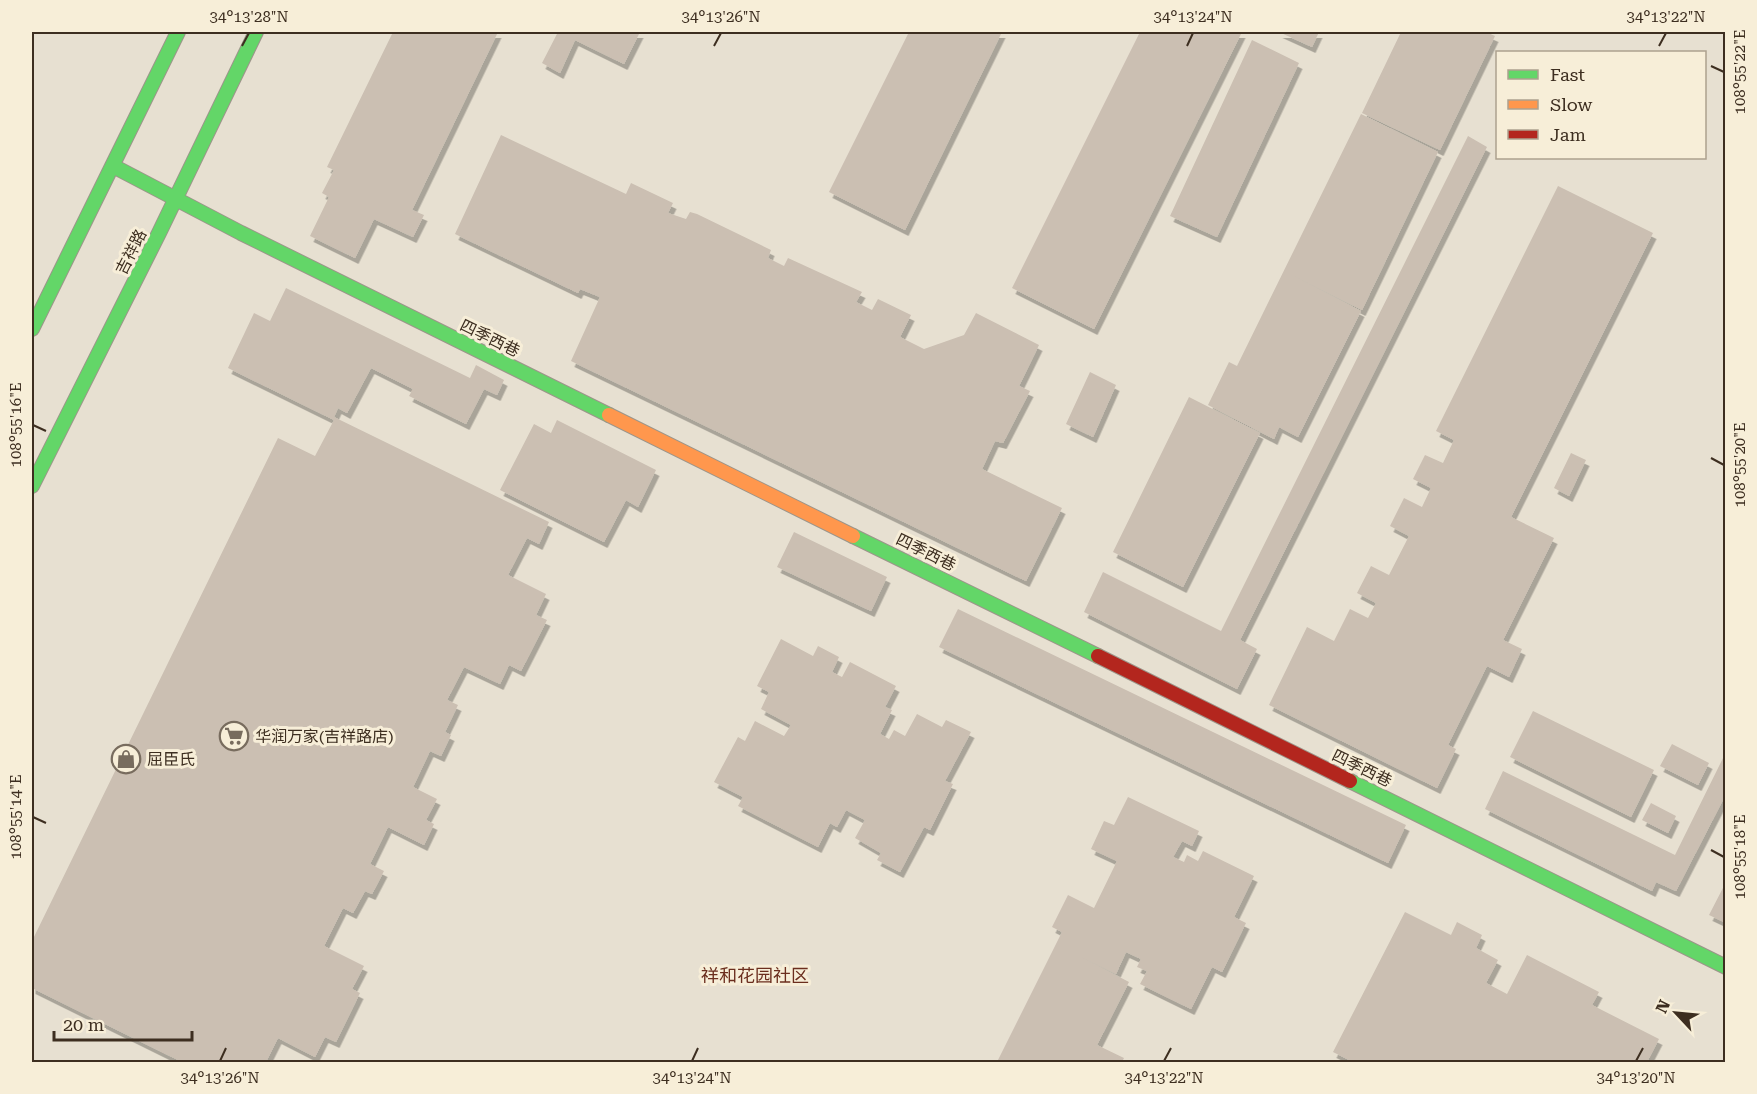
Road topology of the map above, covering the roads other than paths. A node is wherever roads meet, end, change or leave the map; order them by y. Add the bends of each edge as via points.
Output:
1 (178, 32) edge
2 (256, 32) edge
3 (113, 166) junction
4 (174, 198) junction
5 (32, 329) edge
6 (32, 486) edge
7 (1725, 967) edge

1 - 3 street
2 - 4 street, 吉祥路
3 - 4 street, 四季西巷
3 - 5 street
4 - 6 street, 吉祥路
4 - 7 street, 四季西巷

